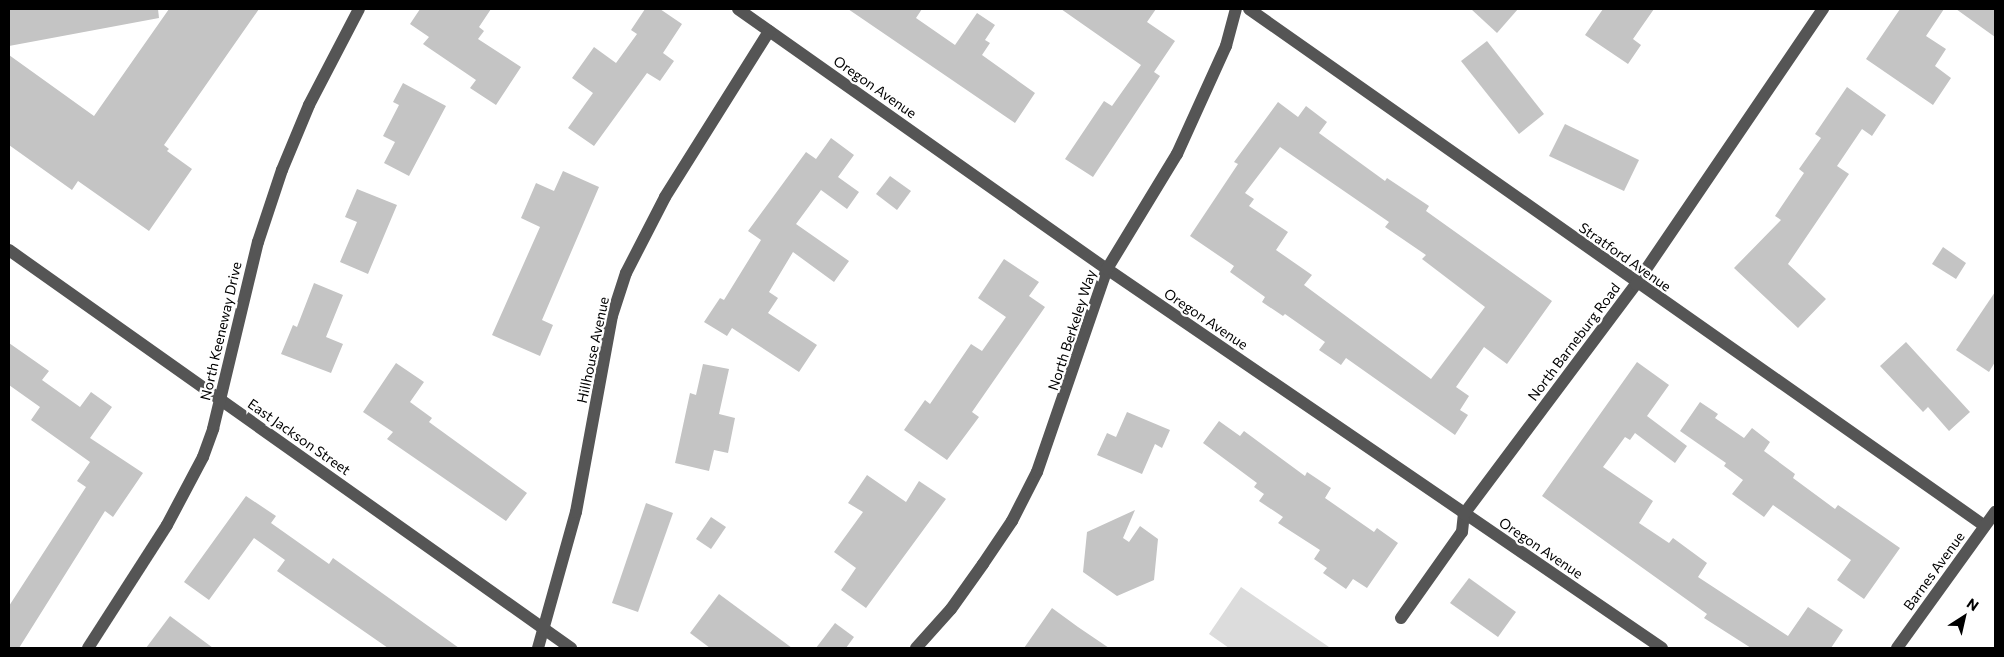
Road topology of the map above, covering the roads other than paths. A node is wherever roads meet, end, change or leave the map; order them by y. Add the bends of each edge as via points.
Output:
1 (359, 9) edge
2 (738, 9) edge
3 (1236, 9) edge
4 (1249, 9) edge
5 (1823, 9) edge
6 (769, 31) junction
7 (9, 250) edge
8 (1107, 269) junction
9 (1636, 284) junction
10 (220, 400) junction
11 (1995, 512) edge
12 (1464, 514) junction
13 (1985, 526) junction
14 (1401, 618) dead end
15 (545, 630) junction
16 (88, 648) edge
17 (538, 648) edge
18 (571, 648) edge
19 (916, 648) edge
20 (1662, 648) edge
21 (1897, 648) edge

1 - 10 street, North Keeneway Drive via 309,105 282,170 237,320
2 - 6 street, Oregon Avenue
3 - 8 street, North Berkeley Way via 1226,46 1177,154
4 - 9 street, Stratford Avenue
5 - 9 street, North Barneburg Road
6 - 8 street, Oregon Avenue
6 - 15 street, Hillhouse Avenue via 665,196 626,273 612,316 584,474
7 - 10 street, East Jackson Street
8 - 12 street, Oregon Avenue
8 - 19 street, North Berkeley Way via 1037,472 1012,521 983,564
9 - 12 street, North Barneburg Road
9 - 13 street, Stratford Avenue
10 - 15 street, East Jackson Street
10 - 16 street, North Keeneway Drive via 203,458 167,525
11 - 13 street, Barnes Avenue
12 - 14 street, North Barneburg Road via 1462,532
12 - 20 street, Oregon Avenue
13 - 21 street, Barnes Avenue
15 - 17 street, Hillhouse Avenue
15 - 18 street, East Jackson Street

